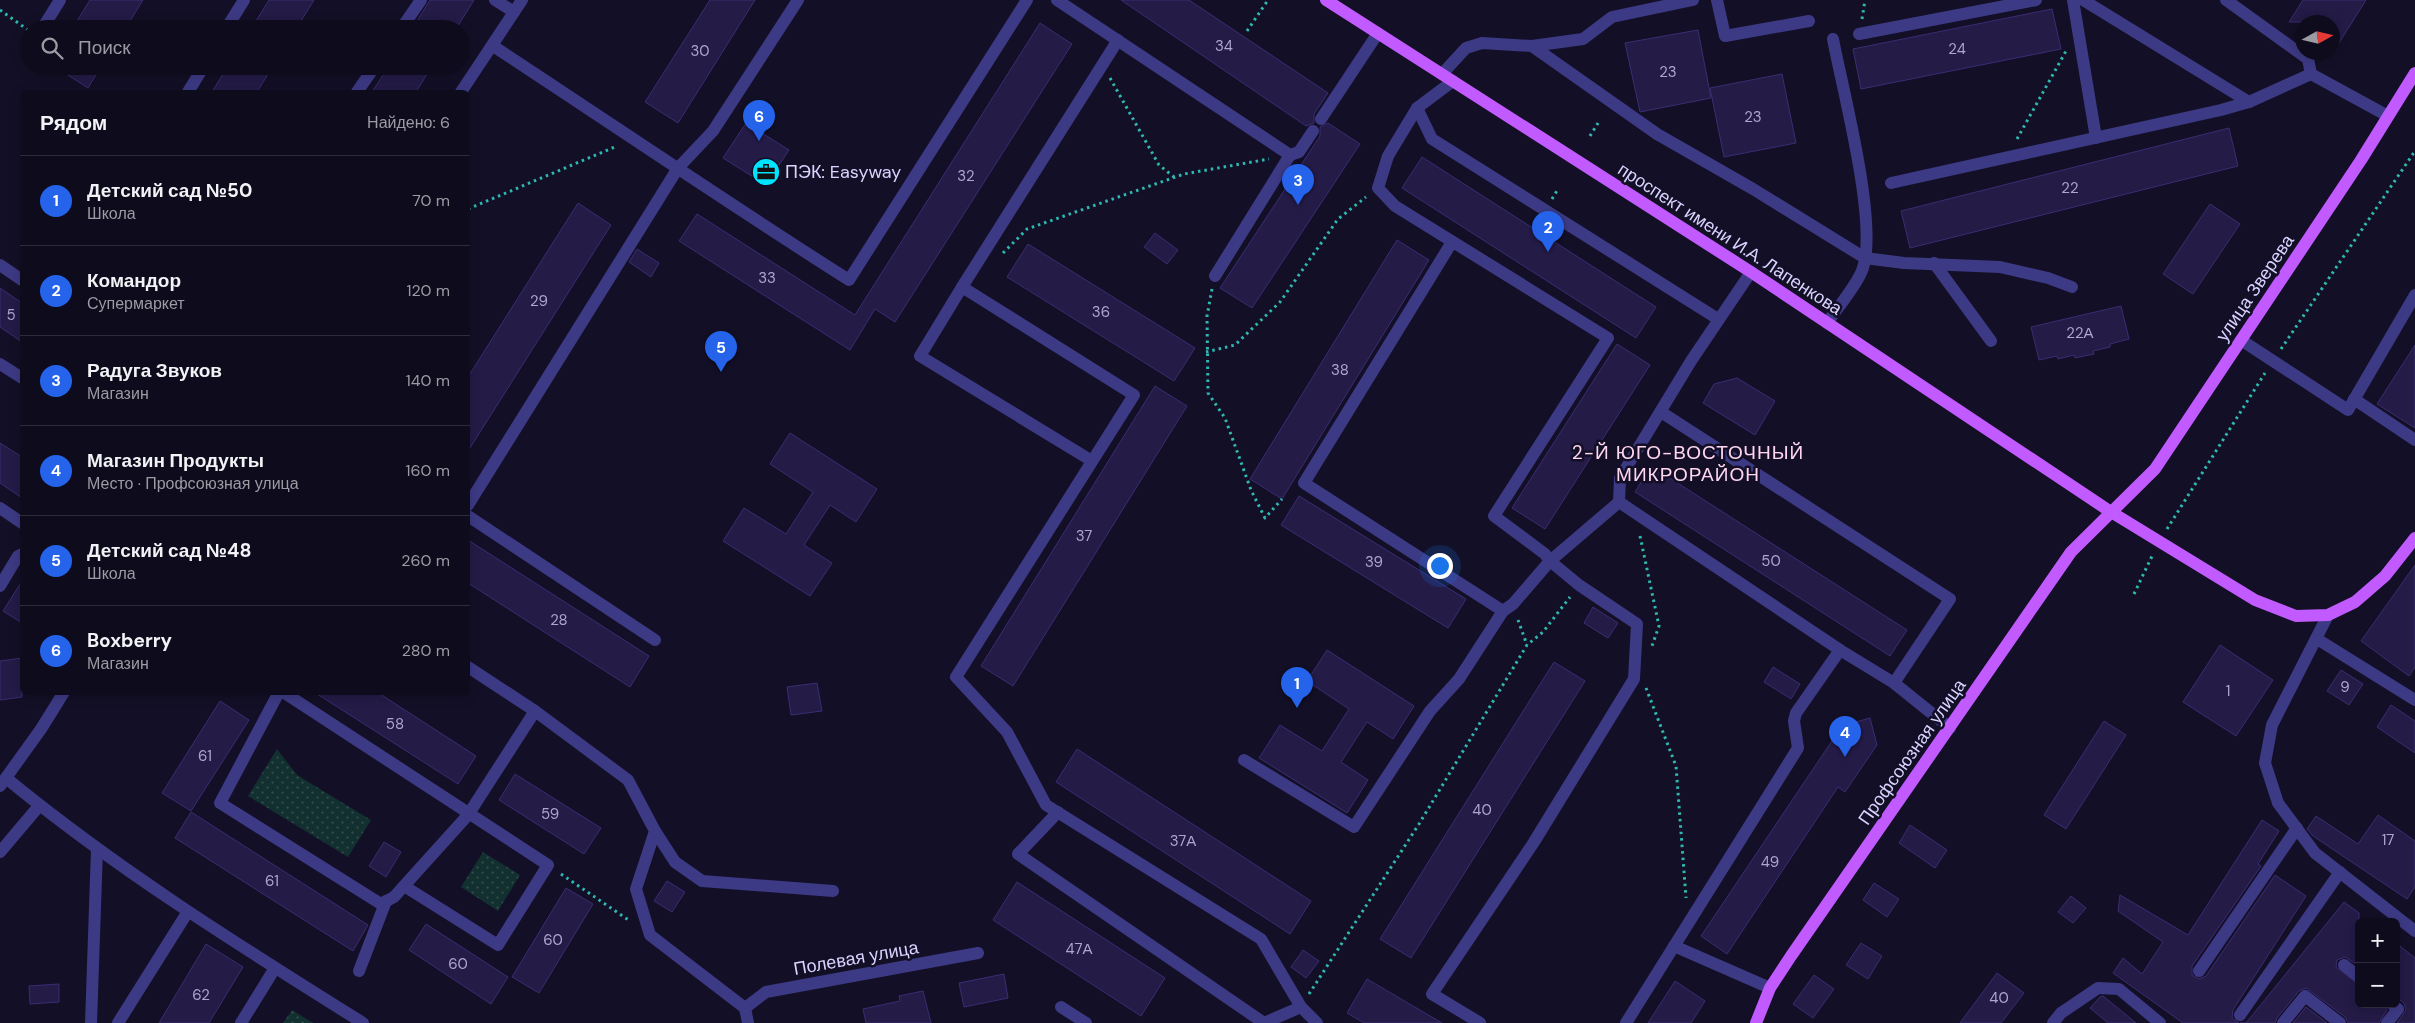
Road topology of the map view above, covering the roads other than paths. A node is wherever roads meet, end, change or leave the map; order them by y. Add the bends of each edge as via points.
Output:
1 (60, 0) edge
2 (244, 0) edge
3 (421, 0) edge
4 (495, 0) edge
5 (522, 0) edge
6 (798, 0) edge
7 (1027, 0) edge
8 (1057, 0) edge
9 (1326, 0) edge
10 (1694, 0) edge
11 (1717, 0) edge
12 (2036, 0) edge
13 (2073, 0) edge
14 (2082, 0) edge
15 (2226, 0) edge
16 (514, 12) junction
17 (48, 20) edge
18 (232, 20) edge
19 (407, 20) edge
20 (1809, 21) dead end
21 (1378, 33) junction
22 (1859, 34) dead end
23 (1833, 39) dead end
24 (1118, 40) junction
25 (493, 46) junction
26 (1532, 46) junction
27 (2415, 73) edge
28 (2311, 74) junction
29 (198, 75) edge
30 (370, 75) edge
31 (1447, 78) junction
32 (189, 90) edge
33 (359, 90) edge
34 (461, 90) edge
35 (2249, 102) junction
36 (1417, 108) junction
37 (2388, 116) junction
38 (1321, 119) dead end
39 (1313, 131) dead end
40 (2096, 138) junction
41 (1290, 154) junction
42 (678, 168) junction
43 (1891, 183) dead end
44 (1452, 242) junction
45 (1865, 258) junction
46 (1934, 263) junction
47 (0, 265) edge
48 (1751, 272) junction
49 (1215, 276) road end
50 (20, 279) edge
51 (962, 287) junction
52 (2072, 287) dead end
53 (2415, 295) edge
54 (1718, 319) junction
55 (1827, 323) junction
56 (2241, 340) junction
57 (1991, 341) dead end
58 (0, 364) edge
59 (20, 377) edge
60 (2354, 399) junction
61 (1661, 412) junction
62 (2415, 440) edge
63 (1092, 461) junction
64 (470, 502) edge
65 (1619, 502) junction
66 (0, 508) edge
67 (2111, 512) junction
68 (470, 517) edge
69 (20, 522) edge
70 (2415, 538) edge
71 (20, 555) edge
72 (1550, 561) junction
73 (0, 586) edge
74 (1508, 607) junction
75 (2328, 615) junction
76 (2317, 639) junction
77 (654, 640) dead end
78 (1840, 650) junction
79 (470, 668) edge
80 (1894, 683) junction
81 (62, 695) edge
82 (277, 695) edge
83 (288, 695) edge
84 (2415, 700) edge
85 (535, 711) junction
86 (1950, 728) junction
87 (1244, 760) dead end
88 (3, 782) edge
89 (39, 806) junction
90 (1058, 812) junction
91 (468, 815) junction
92 (2297, 828) junction
93 (655, 830) junction
94 (97, 849) junction
95 (0, 852) edge
96 (2340, 872) junction
97 (404, 886) junction
98 (833, 891) dead end
99 (386, 901) junction
100 (187, 913) junction
101 (2415, 931) edge
102 (1674, 946) junction
103 (978, 954) dead end
104 (2344, 965) dead end
105 (276, 968) junction
106 (359, 971) dead end
107 (2200, 971) dead end
108 (2355, 975) edge
109 (1770, 988) junction
110 (1061, 1007) dead end
111 (1301, 1007) junction
112 (745, 1008) junction
113 (2397, 1008) edge
114 (2240, 1015) dead end
115 (91, 1023) edge
116 (118, 1023) edge
117 (241, 1023) edge
118 (363, 1023) edge
119 (748, 1023) edge
120 (1086, 1023) edge
121 (1264, 1023) edge
122 (1316, 1023) edge
123 (1480, 1023) edge
124 (1626, 1023) edge
125 (1756, 1023) edge
126 (2053, 1023) edge
127 (2160, 1023) edge
128 (2283, 1023) edge
129 (2340, 1023) edge
130 (2387, 1023) edge

1 - 17 street
2 - 18 street
3 - 19 street
4 - 16 street
5 - 16 street
6 - 42 street via 713,131
7 - 42 street via 849,280 707,190
8 - 24 street
9 - 21 main road, проспект имени И.А. Лапенкова
10 - 26 street via 1612,17 1583,39
11 - 20 street via 1725,36
12 - 22 street
13 - 40 street
14 - 35 street
15 - 28 street via 2308,58
16 - 25 street
21 - 31 main road, проспект имени И.А. Лапенкова
21 - 38 street
23 - 45 street via 1867,214
24 - 41 street
24 - 51 street
25 - 34 street
25 - 42 street
26 - 31 street via 1482,43 1466,48
26 - 45 street via 1657,134
27 - 37 main road, улица Зверева
28 - 35 street
28 - 37 street
29 - 32 street
30 - 33 street
31 - 36 street
31 - 48 main road, проспект имени И.А. Лапенкова
35 - 40 street
36 - 44 street via 1388,156 1378,188 1395,206
36 - 54 street via 1432,139
37 - 56 main road, улица Зверева
39 - 41 street via 1299,152
40 - 43 street
41 - 49 street
42 - 64 street
44 - 72 street via 1608,338 1494,516
44 - 74 street via 1304,482
45 - 46 street
45 - 55 street via 1862,272
46 - 52 street via 2000,267
46 - 57 street
47 - 50 street
48 - 54 street
48 - 55 main road, проспект имени И.А. Лапенкова
51 - 63 street via 1134,395
51 - 63 street via 920,356
53 - 60 street
54 - 61 street
55 - 67 main road, проспект имени И.А. Лапенкова
56 - 60 street via 2348,410
56 - 67 main road, улица Зверева via 2155,469
58 - 59 street
60 - 62 street
61 - 65 street via 1620,478
61 - 80 street via 1950,599
63 - 90 street via 956,677 1007,732 1046,805
65 - 72 street
65 - 78 street
66 - 69 street
67 - 75 main road, проспект имени И.А. Лапенкова via 2255,600 2296,616
67 - 86 main road, Профсоюзная улица via 2071,552
68 - 77 street
70 - 75 main road via 2385,576 2356,602
71 - 73 street
72 - 74 street
72 - 123 street via 1637,624 1634,679 1534,842 1432,994
74 - 87 street via 1459,679 1430,711 1354,827
75 - 76 street
76 - 84 street
76 - 92 street via 2272,725 2265,763 2278,803
78 - 80 street
78 - 102 street via 1796,713 1798,748
79 - 85 street
80 - 86 street
81 - 88 street
82 - 99 street via 220,803 381,904
83 - 91 street
85 - 91 street
85 - 93 street via 628,780
86 - 109 main road, Профсоюзная улица
88 - 89 street
89 - 94 street
89 - 95 street
90 - 111 street via 1261,939
90 - 121 street via 1018,854
91 - 97 street
91 - 97 street via 548,866 498,945
92 - 96 street via 2315,853
92 - 107 street
93 - 98 street via 676,862 702,881
93 - 112 street via 636,889 650,935
94 - 100 street
94 - 115 street
96 - 101 street
96 - 114 street
97 - 99 street
99 - 106 street
100 - 105 street
100 - 116 street
102 - 109 street
102 - 124 street
103 - 112 street, Полевая улица via 766,992
104 - 108 street
105 - 117 street
105 - 118 street
109 - 125 main road, Профсоюзная улица
110 - 120 street
111 - 121 street
111 - 122 street
112 - 119 street
113 - 130 street
126 - 127 street via 2061,1013 2098,988 2119,989
128 - 129 street via 2305,996

